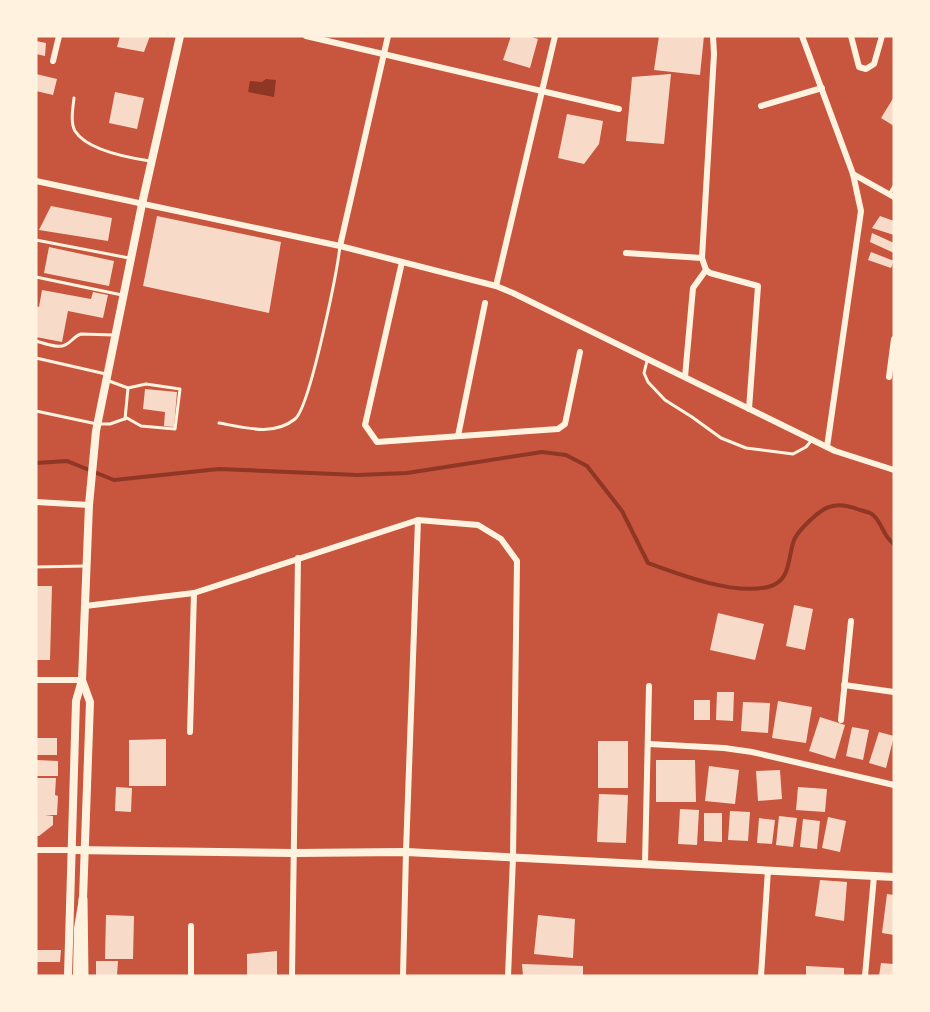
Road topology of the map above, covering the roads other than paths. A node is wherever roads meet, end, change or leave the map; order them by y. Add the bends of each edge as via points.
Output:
1 (59, 36) edge
2 (180, 36) edge
3 (306, 36) edge
4 (388, 36) edge
5 (555, 36) edge
6 (713, 36) edge
7 (802, 36) edge
8 (851, 36) edge
9 (882, 36) edge
10 (383, 55) junction
11 (53, 61) dead end
12 (822, 88) junction
13 (542, 92) junction
14 (74, 98) dead end
15 (761, 106) dead end
16 (619, 109) dead end
17 (151, 162) junction
18 (854, 174) junction
19 (36, 181) edge
20 (894, 186) edge
21 (892, 196) edge
22 (142, 204) junction
23 (36, 240) edge
24 (340, 246) junction
25 (626, 253) dead end
26 (131, 258) junction
27 (702, 258) junction
28 (402, 262) junction
29 (706, 270) junction
30 (36, 277) edge
31 (496, 286) junction
32 (124, 295) junction
33 (484, 303) dead end
34 (116, 335) junction
35 (894, 340) edge
36 (36, 341) edge
37 (580, 352) dead end
38 (36, 358) edge
39 (648, 359) junction
40 (107, 377) junction
41 (685, 377) junction
42 (889, 377) dead end
43 (128, 388) junction
44 (749, 409) junction
45 (36, 411) edge
46 (125, 419) junction
47 (219, 423) dead end
48 (97, 428) junction
49 (458, 436) junction
50 (811, 440) junction
51 (827, 447) junction
52 (894, 470) edge
53 (89, 500) junction
54 (36, 502) edge
55 (418, 520) junction
56 (298, 558) junction
57 (87, 566) junction
58 (36, 567) edge
59 (194, 593) junction
60 (85, 606) junction
61 (851, 621) dead end
62 (36, 680) edge
63 (82, 680) junction
64 (844, 685) junction
65 (649, 686) dead end
66 (894, 692) edge
67 (841, 720) dead end
68 (190, 732) dead end
69 (649, 744) junction
70 (894, 785) edge
71 (36, 850) edge
72 (71, 850) junction
73 (84, 851) junction
74 (406, 852) junction
75 (294, 853) junction
76 (513, 858) junction
77 (645, 864) junction
78 (768, 870) junction
79 (874, 876) junction
80 (894, 877) edge
81 (82, 899) junction
82 (191, 926) dead end
83 (68, 976) edge
84 (77, 976) edge
85 (84, 976) edge
86 (191, 976) edge
87 (292, 976) edge
88 (403, 976) edge
89 (508, 976) edge
90 (761, 976) edge
91 (865, 976) edge

1 - 11 street
2 - 17 main road
3 - 10 street
4 - 10 street
5 - 13 street
6 - 27 street
7 - 12 street
8 - 9 street via 859,67 866,69 874,64
10 - 13 street
10 - 24 street
12 - 15 street
12 - 18 street
13 - 16 street
13 - 31 street
14 - 17 lane via 72,123 76,132 114,154
17 - 22 main road
18 - 21 street
18 - 51 street via 861,211
19 - 22 street
20 - 21 lane
22 - 24 street
22 - 26 main road
23 - 26 lane
24 - 28 street
24 - 47 lane via 313,376 296,418 258,430
25 - 27 street
26 - 32 main road
27 - 29 street
28 - 31 street
28 - 49 street via 365,425 377,442
29 - 41 street via 693,288
29 - 44 street via 758,286
30 - 32 lane
31 - 39 street
32 - 34 main road
33 - 49 street
34 - 36 lane via 77,334 65,346
34 - 40 main road
35 - 42 street
37 - 49 street via 565,424 558,429
38 - 40 lane
39 - 41 street
39 - 50 lane via 644,374 648,382 665,400 721,438 746,448 793,454
40 - 43 lane
40 - 48 main road
41 - 44 street
43 - 46 lane
43 - 46 lane via 146,384 181,390 175,429 141,426
44 - 50 street
45 - 48 lane
46 - 48 lane
48 - 53 main road
50 - 51 street
51 - 52 street
53 - 54 street
53 - 57 main road
55 - 56 street
55 - 74 street
55 - 76 street via 478,525 501,539 517,561
56 - 59 street
56 - 75 street
57 - 58 lane
57 - 60 main road
59 - 60 street
59 - 68 street
60 - 63 main road
61 - 64 street
62 - 63 street
63 - 72 main road via 76,701
63 - 73 main road via 90,702
64 - 66 street
64 - 67 street
65 - 69 street
69 - 70 street via 752,752
69 - 77 street
71 - 72 street
72 - 73 street
72 - 83 main road
73 - 75 street
73 - 81 main road
74 - 75 street
74 - 76 street
74 - 88 street
75 - 87 street
76 - 77 street
76 - 89 street
77 - 78 street
78 - 79 street
78 - 90 street
79 - 80 street
79 - 91 street
81 - 84 main road
81 - 85 main road
82 - 86 street

